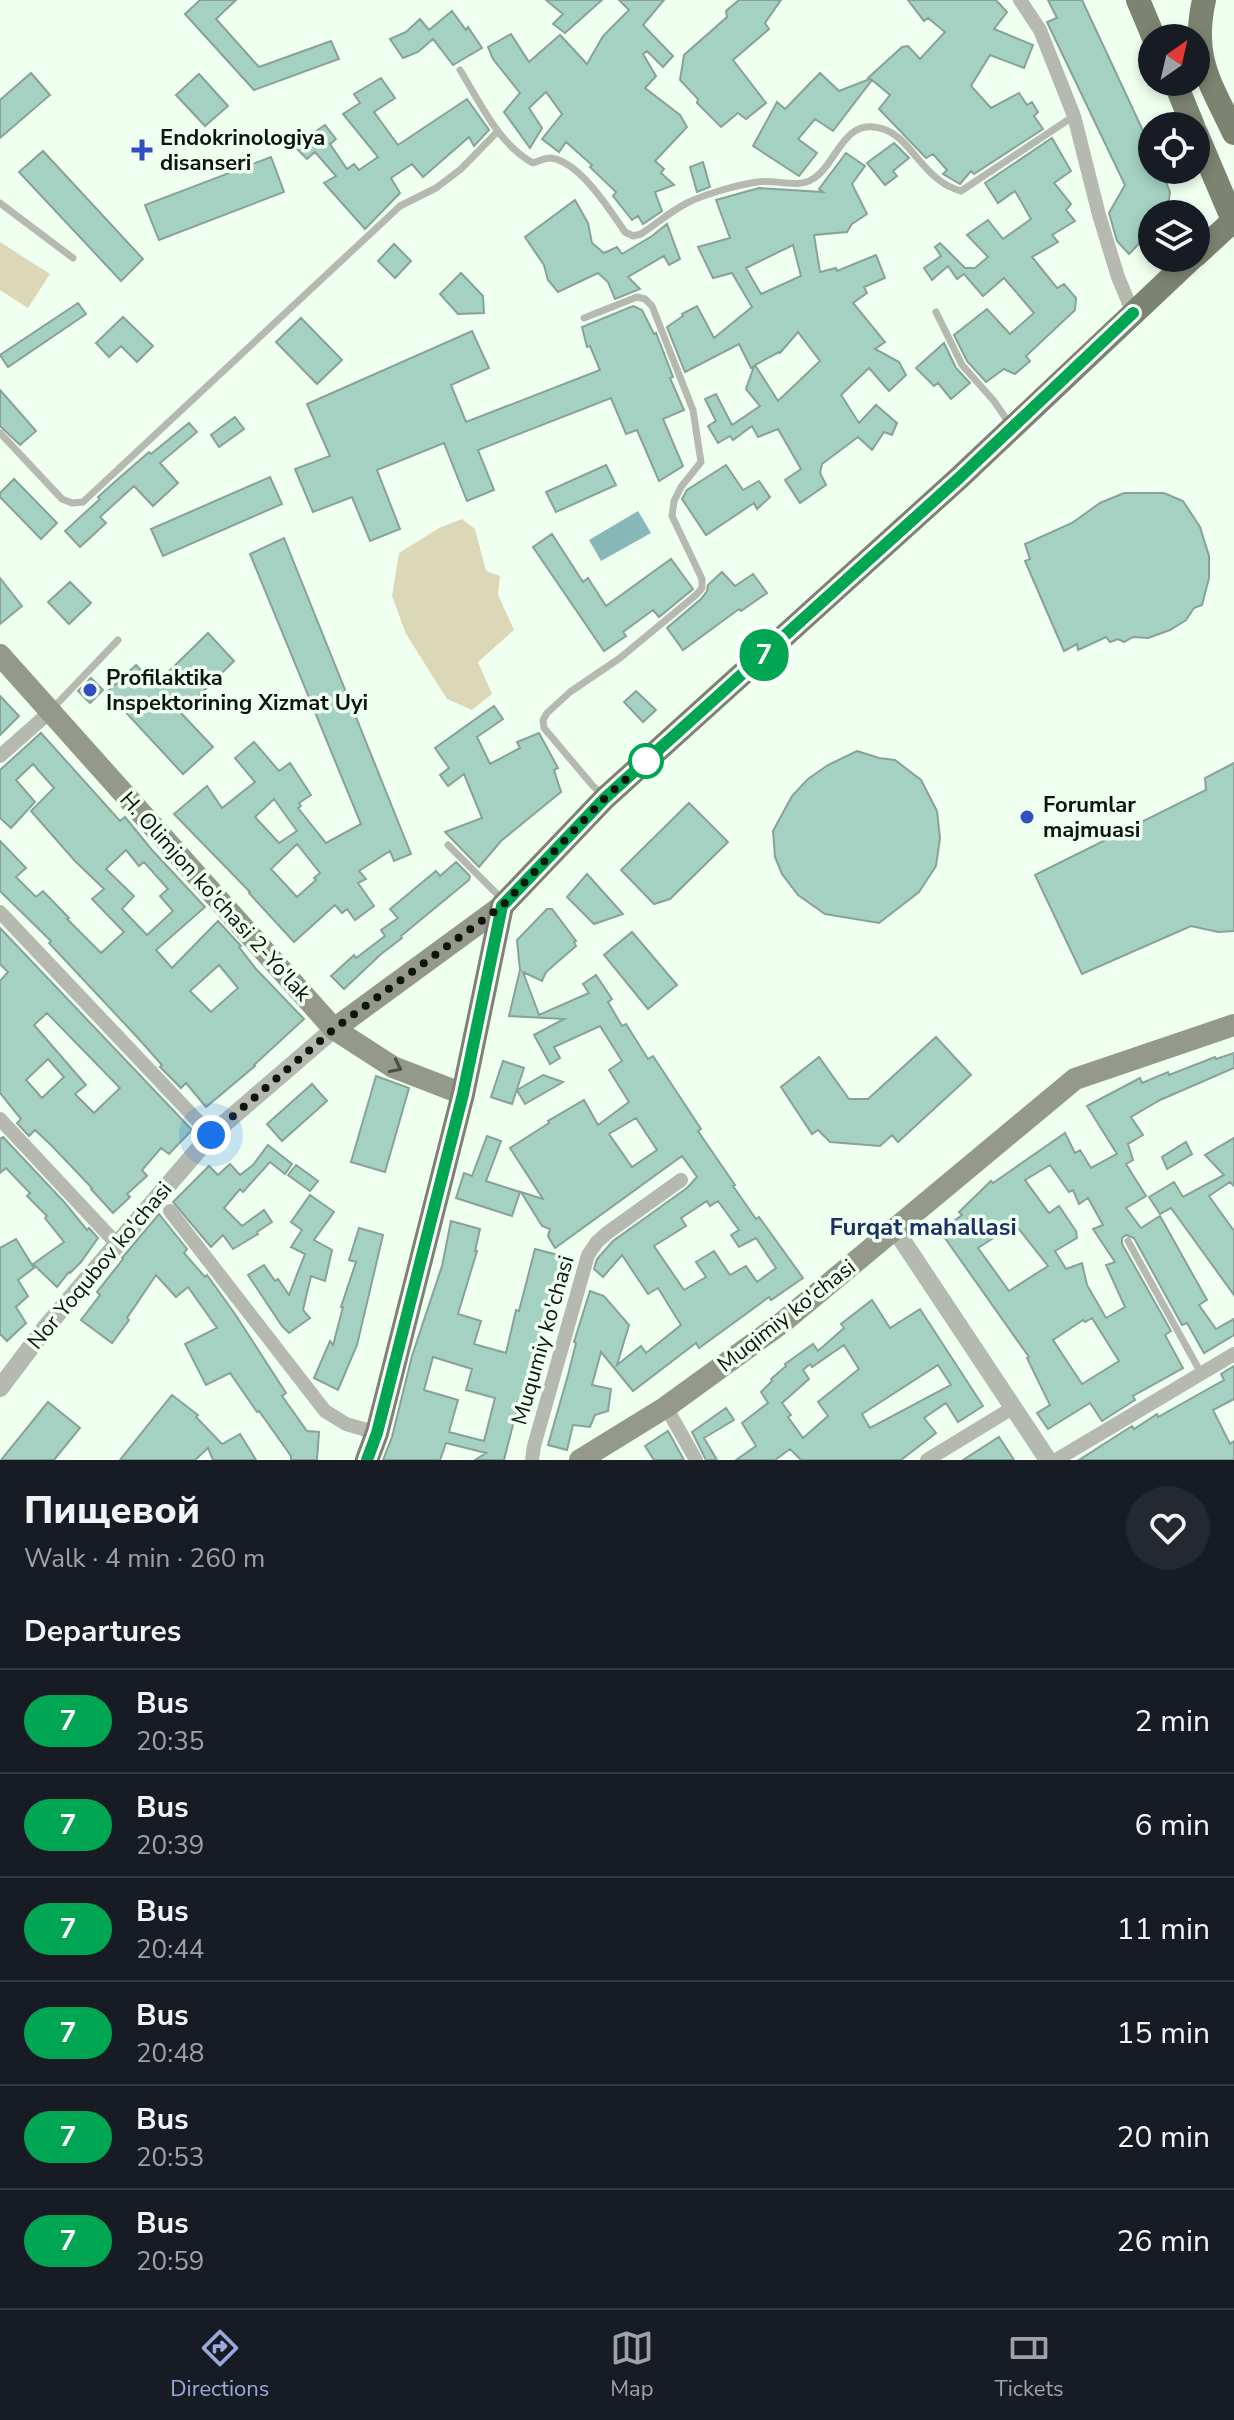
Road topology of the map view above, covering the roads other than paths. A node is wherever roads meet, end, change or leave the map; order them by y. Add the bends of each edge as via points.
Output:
1 (1020, 0) edge
2 (1138, 0) edge
3 (1204, 0) edge
4 (1148, 24) edge
5 (460, 70) dead end
6 (1074, 116) junction
7 (498, 131) junction
8 (1234, 133) edge
9 (1210, 165) edge
10 (0, 203) edge
11 (1234, 221) edge
12 (1210, 242) edge
13 (73, 258) dead end
14 (1177, 272) edge
15 (936, 312) dead end
16 (1133, 313) junction
17 (584, 318) dead end
18 (1012, 428) junction
19 (0, 433) edge
20 (118, 640) dead end
21 (0, 655) edge
22 (51, 711) junction
23 (0, 756) edge
24 (605, 798) junction
25 (448, 845) dead end
26 (504, 904) junction
27 (0, 912) edge
28 (1234, 1025) edge
29 (334, 1029) junction
30 (463, 1094) junction
31 (0, 1119) edge
32 (211, 1135) junction
33 (681, 1180) dead end
34 (170, 1211) dead end
35 (894, 1228) junction
36 (1128, 1241) dead end
37 (117, 1244) junction
38 (1234, 1354) edge
39 (1201, 1373) junction
40 (0, 1388) edge
41 (666, 1407) junction
42 (1014, 1407) junction
43 (377, 1433) junction
44 (367, 1460) edge
45 (532, 1460) edge
46 (580, 1460) edge
47 (696, 1460) edge
48 (927, 1460) edge
49 (1048, 1460) edge
50 (1056, 1460) edge

1 - 6 street via 1040,30
2 - 4 main road
3 - 8 main road via 1198,29 1200,60
5 - 7 lane
6 - 7 lane via 961,191 937,179 886,130 860,129 849,134 808,182 758,182 726,190 687,203 633,236 575,169 547,158 533,163
6 - 16 street via 1099,215
7 - 19 lane via 461,169 400,206 83,502 62,499
9 - 11 main road
10 - 13 lane
11 - 12 main road
14 - 16 main road
15 - 18 lane via 962,365
16 - 18 main road
17 - 24 lane via 637,297 652,306 693,410 701,462 674,501 672,516 702,588 620,658 570,692 543,720 544,728
18 - 24 main road
20 - 22 lane
21 - 22 main road, H. Olimjon ko'chasi 2-Yo'lak
22 - 23 street
22 - 29 main road, H. Olimjon ko'chasi 2-Yo'lak
24 - 26 main road
25 - 26 lane
26 - 29 main road, Nor Yoqubov ko'chasi
26 - 30 main road
27 - 32 street
28 - 35 main road, Muqimiy ko'chasi via 1075,1079
29 -> 30 main road, H. Olimjon ko'chasi 2-Yo'lak via 393,1067
29 - 32 street, Nor Yoqubov ko'chasi
30 - 43 main road
31 - 37 street
32 - 37 street, Nor Yoqubov ko'chasi
33 - 45 street, Muqumiy ko'chasi via 607,1233 588,1255
34 - 43 street, Nor Yoqubov ko'chasi via 325,1411
35 - 41 main road, Muqimiy ko'chasi via 783,1322
35 - 42 street
36 - 39 lane
37 - 40 street, Nor Yoqubov ko'chasi
38 - 39 street
39 - 50 street
41 - 46 main road, Muqimiy ko'chasi
41 - 47 street
42 - 48 street
42 - 49 street
43 - 44 main road

